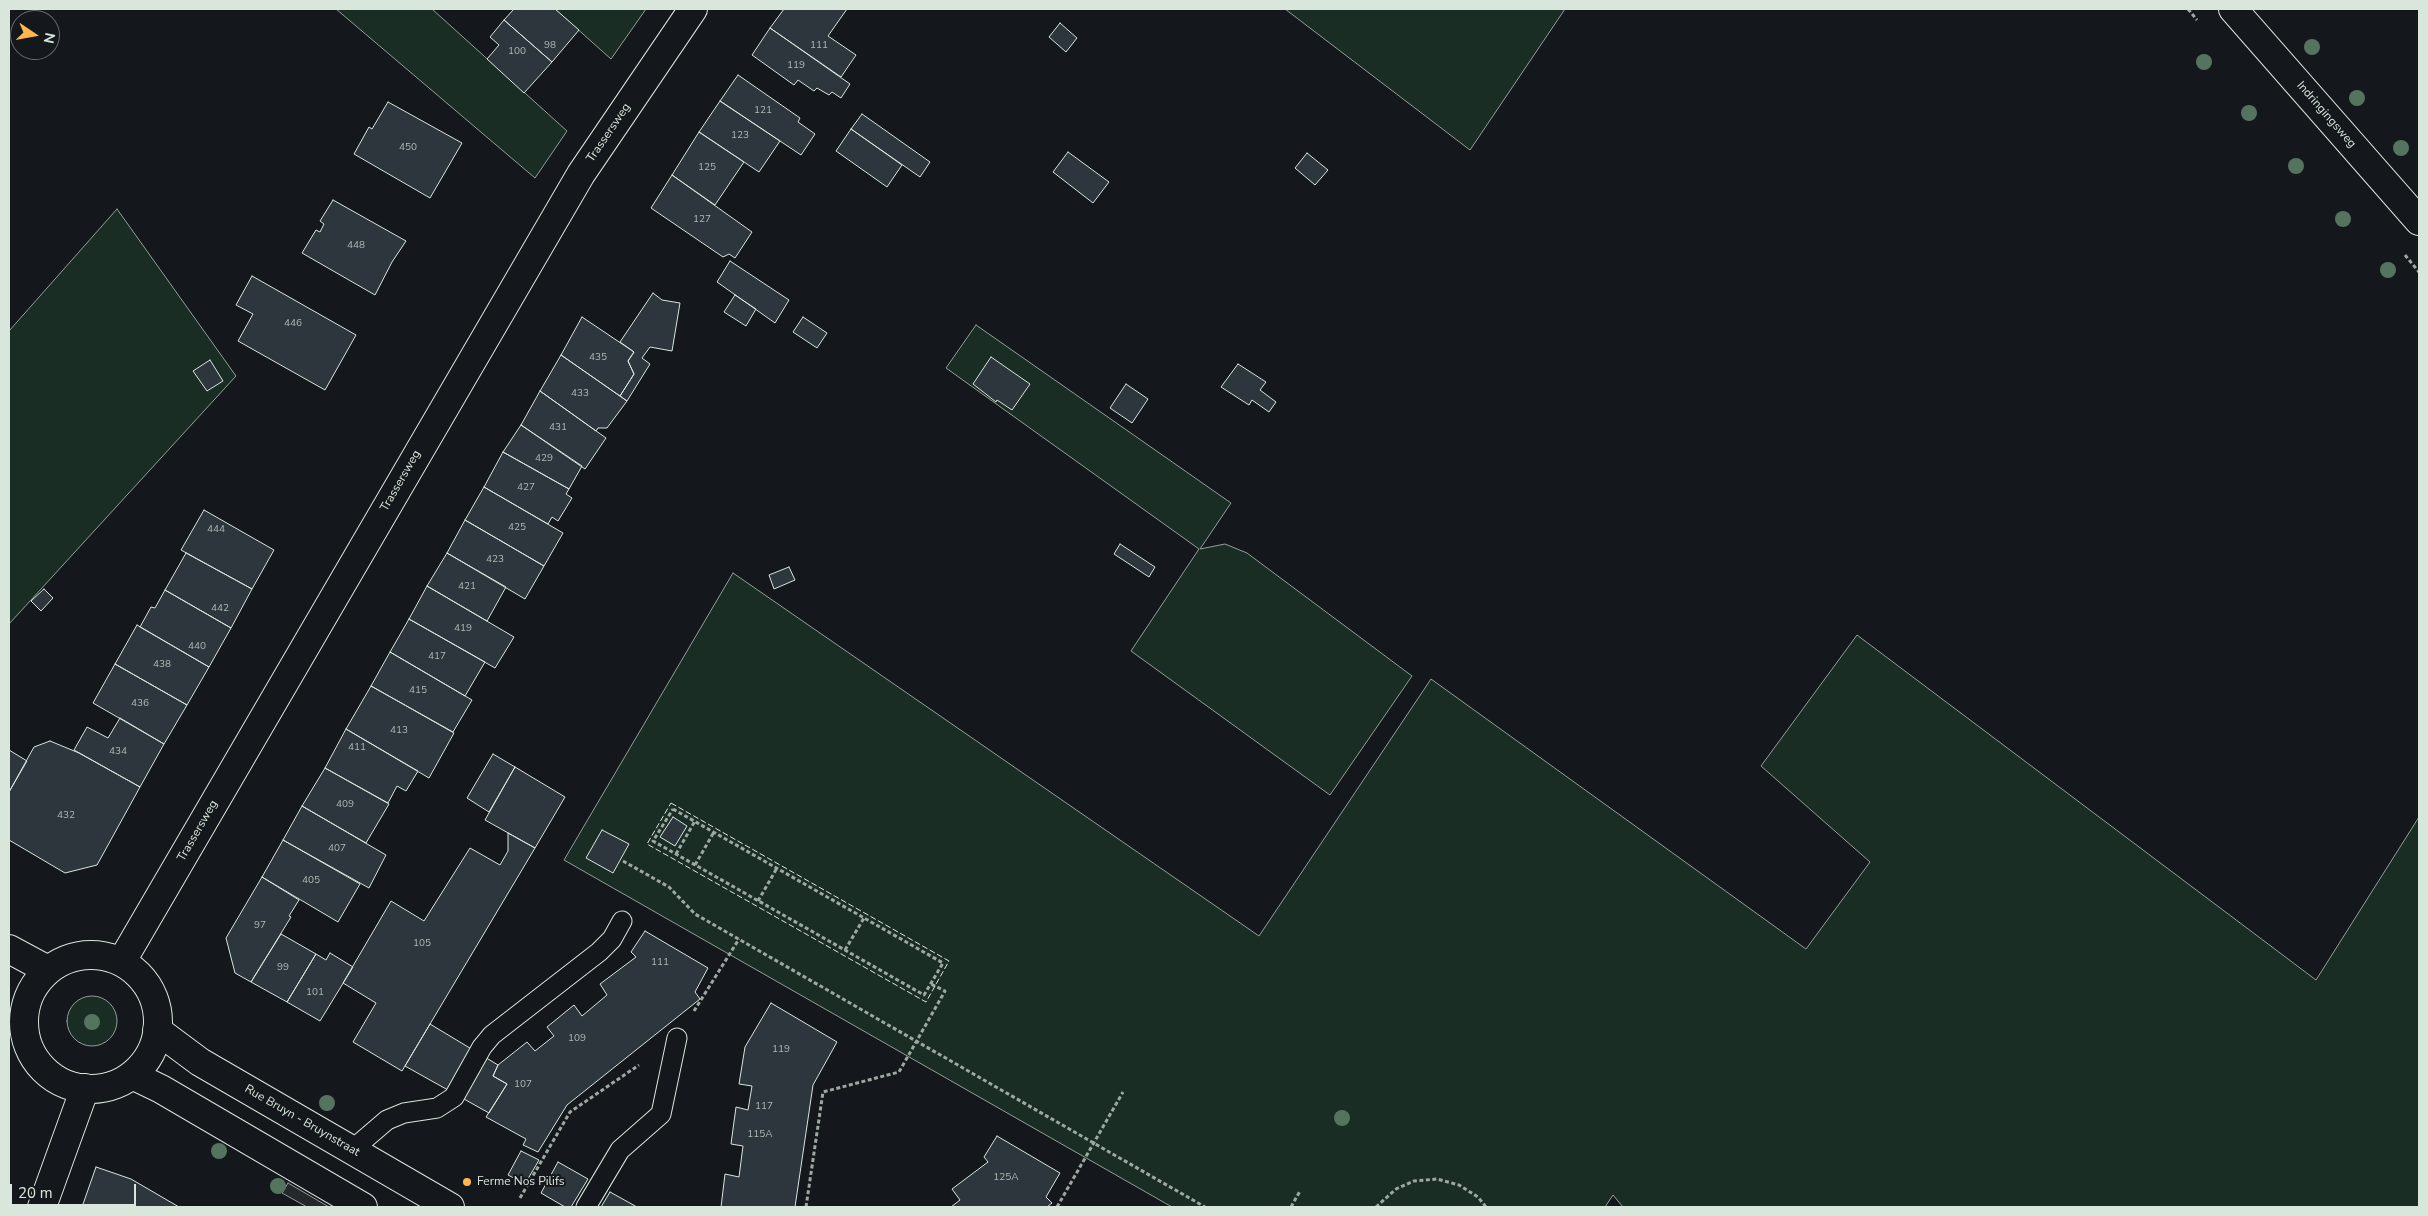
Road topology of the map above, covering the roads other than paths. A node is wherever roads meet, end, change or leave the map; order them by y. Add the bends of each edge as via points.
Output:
1 (693, 9) edge
2 (2233, 9) edge
3 (2419, 221) edge
4 (622, 921) dead end
5 (9, 949) edge
6 (122, 961) junction
7 (48, 970) junction
8 (17, 1009) edge
9 (157, 1030) junction
10 (677, 1038) road end
11 (132, 1075) junction
12 (85, 1088) junction
13 (352, 1150) junction
14 (42, 1207) edge
15 (363, 1207) edge
16 (450, 1207) edge
17 (586, 1207) edge

1 - 6 street, Trassersweg via 581,174
2 - 3 street, Indringingsweg
4 - 13 lane via 612,939 599,952 492,1035 454,1097 437,1108 387,1120
5 - 7 street
6 - 7 street via 100,955 82,955 64,960
6 - 9 street via 144,981 153,996
7 - 8 street
8 - 12 street via 30,1049 39,1064 52,1076
9 - 11 street via 149,1055
9 - 13 street, Rue Bruyn - Bruynstraat via 200,1062
10 - 17 lane via 661,1114 620,1150
11 - 12 street via 110,1086
11 - 15 street
12 - 14 street
13 - 16 street, Rue Bruyn - Bruynstraat

